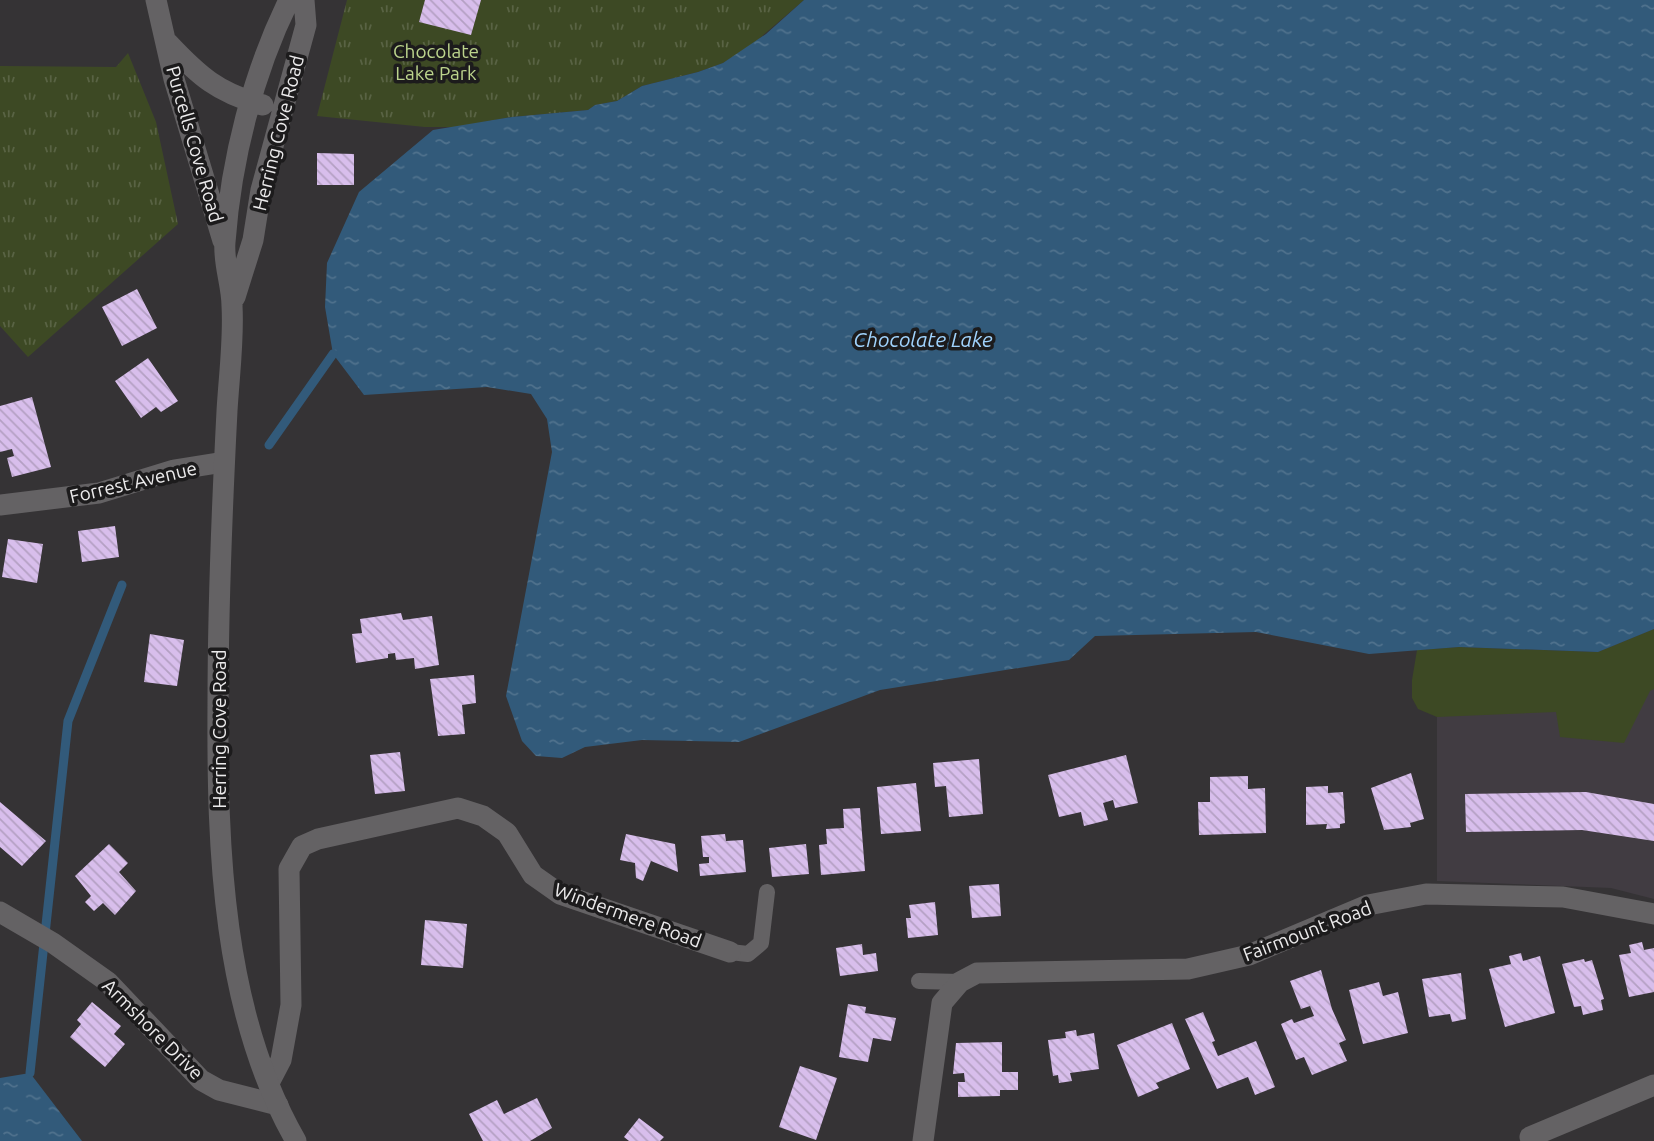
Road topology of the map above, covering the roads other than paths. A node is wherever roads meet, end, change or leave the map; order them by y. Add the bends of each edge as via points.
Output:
1 (156, 0) edge
2 (289, 0) edge
3 (304, 0) edge
4 (168, 43) junction
5 (251, 102) junction
6 (282, 110) junction
7 (224, 245) junction
8 (232, 306) junction
9 (224, 462) junction
10 (0, 505) edge
11 (767, 892) dead end
12 (0, 912) edge
13 (1654, 914) edge
14 (730, 952) joint
15 (919, 981) dead end
16 (960, 982) junction
17 (269, 1083) junction
18 (1654, 1084) edge
19 (278, 1105) junction
20 (1530, 1136) dead end
21 (296, 1141) edge
22 (923, 1141) edge

1 - 4 street, Purcells Cove Road
2 - 5 street, Herring Cove Road
3 - 6 street, Herring Cove Road via 306,25
4 - 5 street, Purcells Cove Road via 206,82
4 - 7 street, Purcells Cove Road via 181,106
5 - 6 street, Purcells Cove Road
5 - 7 street, Herring Cove Road
6 - 8 street, Herring Cove Road via 253,240
7 - 8 street, Herring Cove Road
8 - 9 street, Herring Cove Road
9 - 10 street, Forrest Avenue via 174,470 99,493
9 - 17 street, Herring Cove Road via 218,665 220,852 240,984
11 - 14 lane, Windermere Road via 761,943 748,954
12 - 19 street, Armshore Drive via 108,982 201,1080 219,1090
13 - 16 street, Fairmount Road via 1563,897 1426,894 1368,905 1249,955 1188,969 977,973
14 - 17 street, Windermere Road via 560,894 533,875 507,833 483,816 458,808 318,839 302,846 289,869 287,1038
15 - 16 lane
16 - 22 street via 942,1003
17 - 19 street, Herring Cove Road
18 - 20 street
19 - 21 street, Herring Cove Road

